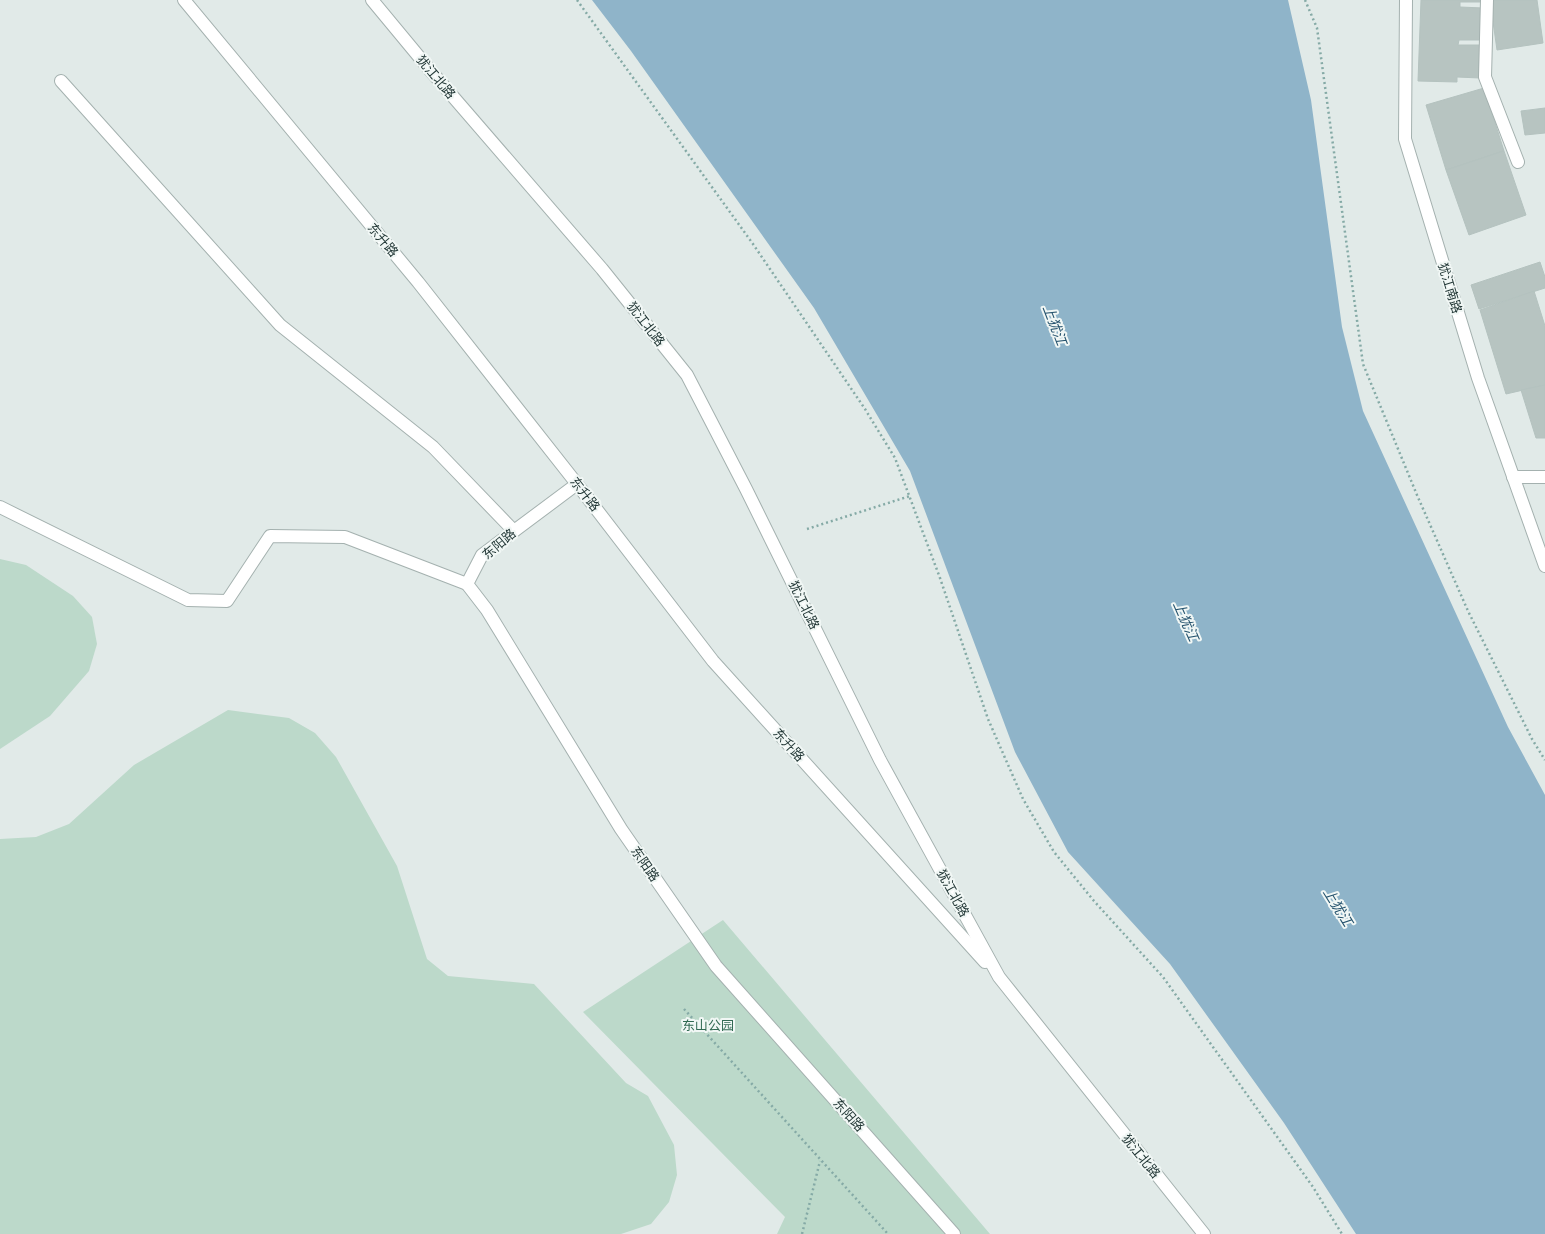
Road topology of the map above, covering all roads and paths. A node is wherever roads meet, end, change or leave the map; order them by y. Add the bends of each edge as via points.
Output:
1 (184, 0) edge
2 (372, 0) edge
3 (577, 0) edge
4 (1305, 0) edge
5 (1406, 0) edge
6 (1487, 0) edge
7 (61, 81) dead end
8 (1518, 162) dead end
9 (1513, 477) junction
10 (1545, 477) edge
11 (577, 484) junction
12 (910, 496) junction
13 (0, 507) edge
14 (807, 529) dead end
15 (514, 531) junction
16 (1545, 566) edge
17 (467, 584) junction
18 (1545, 760) edge
19 (999, 977) junction
20 (684, 1009) dead end
21 (820, 1161) junction
22 (802, 1234) edge
23 (888, 1234) edge
24 (954, 1234) edge
25 (1204, 1234) edge
26 (1342, 1234) edge

1 - 11 street, 东升路 via 418,282
2 - 19 street, 犹江北路 via 602,269 686,375 746,489 880,760
3 - 12 path via 749,238 865,409 895,458
4 - 18 path via 1317,28 1363,364 1416,495 1468,611
5 - 9 street, 犹江南路 via 1405,139 1478,378
6 - 8 street via 1485,77
7 - 15 street via 280,325 433,447
9 - 10 street
9 - 16 street, 犹江南路
11 - 15 street, 东阳路
11 - 19 street, 东升路 via 713,661
12 - 14 path
12 - 26 path via 988,719 1027,806 1054,852 1094,901 1163,977 1313,1187
13 - 17 street via 188,600 227,601 270,536 345,536
15 - 17 street, 东阳路 via 482,555
17 - 24 street, 东阳路 via 487,610 621,828 716,966
19 - 25 street, 犹江北路
20 - 21 path
21 - 22 path
21 - 23 path

